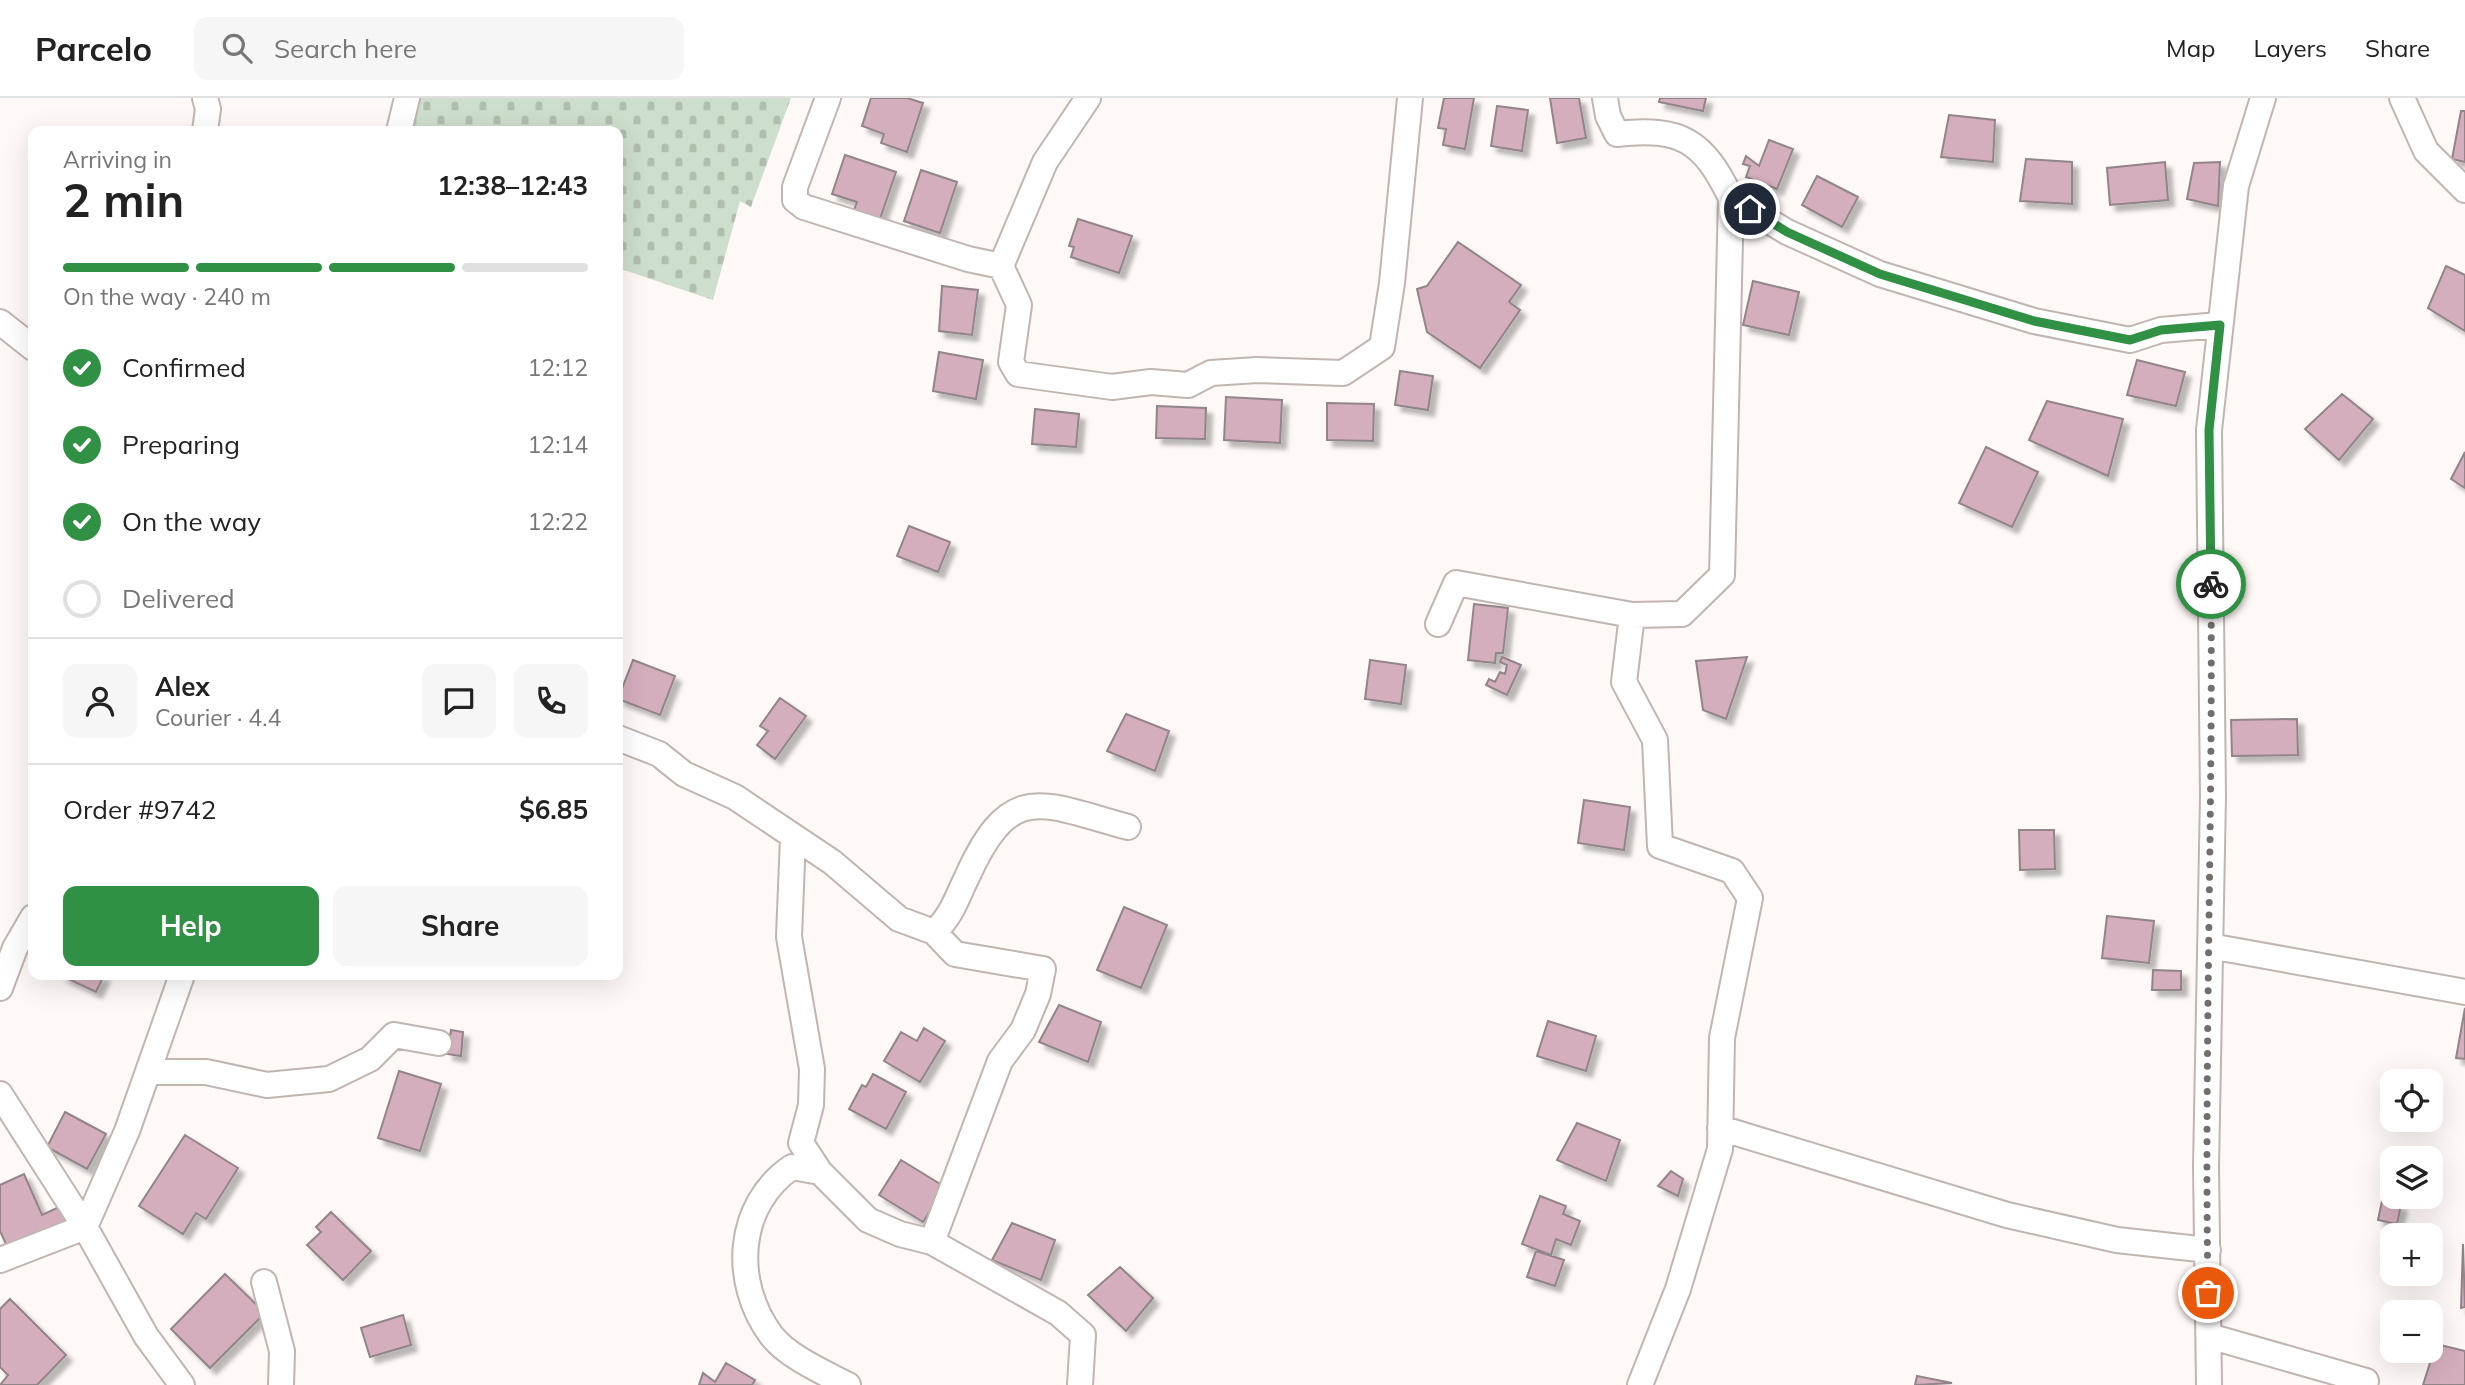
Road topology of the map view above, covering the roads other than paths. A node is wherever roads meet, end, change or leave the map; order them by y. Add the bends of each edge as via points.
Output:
1 (205, 98) edge
2 (407, 98) edge
3 (828, 98) edge
4 (1088, 98) edge
5 (1410, 98) edge
6 (1605, 98) edge
7 (2263, 98) edge
8 (2402, 98) edge
9 (206, 126) edge
10 (400, 126) edge
11 (2465, 190) edge
12 (1731, 198) junction
13 (1001, 266) junction
14 (0, 322) edge
15 (2220, 325) junction
16 (28, 344) edge
17 (1632, 615) junction
18 (1438, 624) dead end
19 (623, 740) edge
20 (1128, 827) dead end
21 (793, 837) junction
22 (28, 926) edge
23 (934, 932) junction
24 (2210, 946) junction
25 (180, 980) edge
26 (0, 988) edge
27 (2465, 992) edge
28 (439, 1043) dead end
29 (148, 1072) junction
30 (0, 1094) edge
31 (1720, 1128) junction
32 (820, 1172) junction
33 (85, 1227) junction
34 (932, 1242) junction
35 (2208, 1250) junction
36 (0, 1260) edge
37 (264, 1282) dead end
38 (2209, 1336) junction
39 (2366, 1381) dead end
40 (182, 1385) edge
41 (281, 1385) edge
42 (848, 1385) edge
43 (1080, 1385) edge
44 (1640, 1385) edge
45 (2209, 1385) edge

1 - 9 street
2 - 10 street
3 - 13 street via 795,187 795,200 804,207
4 - 13 street via 1045,162
5 - 13 street via 1382,347 1343,373 1257,370 1211,373 1188,384 1112,387 1018,374 1011,362 1019,305
6 - 12 street via 1617,134 1652,131 1694,144 1715,164
7 - 15 street via 2236,186
8 - 11 street via 2427,151
12 - 15 street via 1787,232 1880,274 2034,321 2130,340 2161,330
12 - 17 street via 1722,575 1682,614
14 - 16 street
15 - 24 street via 2209,430
17 - 18 street via 1456,583
17 - 31 street via 1625,682 1654,740 1660,846 1732,871 1750,898 1722,1038
19 - 21 street via 659,754 684,774 735,797
20 - 23 street via 1045,804 1017,808 992,833 953,910
21 - 23 street via 832,862 899,919
21 - 32 street via 789,937 813,1082 801,1143
22 - 26 street
23 - 34 street via 955,954 1043,969 1023,1030 1000,1061
24 - 27 street
24 - 35 street
25 - 29 street
28 - 29 street via 394,1035 370,1059 330,1079 267,1085 206,1072
29 - 33 street
30 - 33 street
31 - 35 street via 2007,1215 2117,1240
31 - 44 street via 1720,1149 1678,1289
32 - 34 street via 868,1220
32 - 42 street via 792,1167 775,1179 748,1227 744,1273 772,1336
33 - 36 street
33 - 40 street via 146,1336
34 - 43 street via 1058,1312 1083,1335
35 - 38 street
37 - 41 street via 282,1351
38 - 39 street
38 - 45 street

